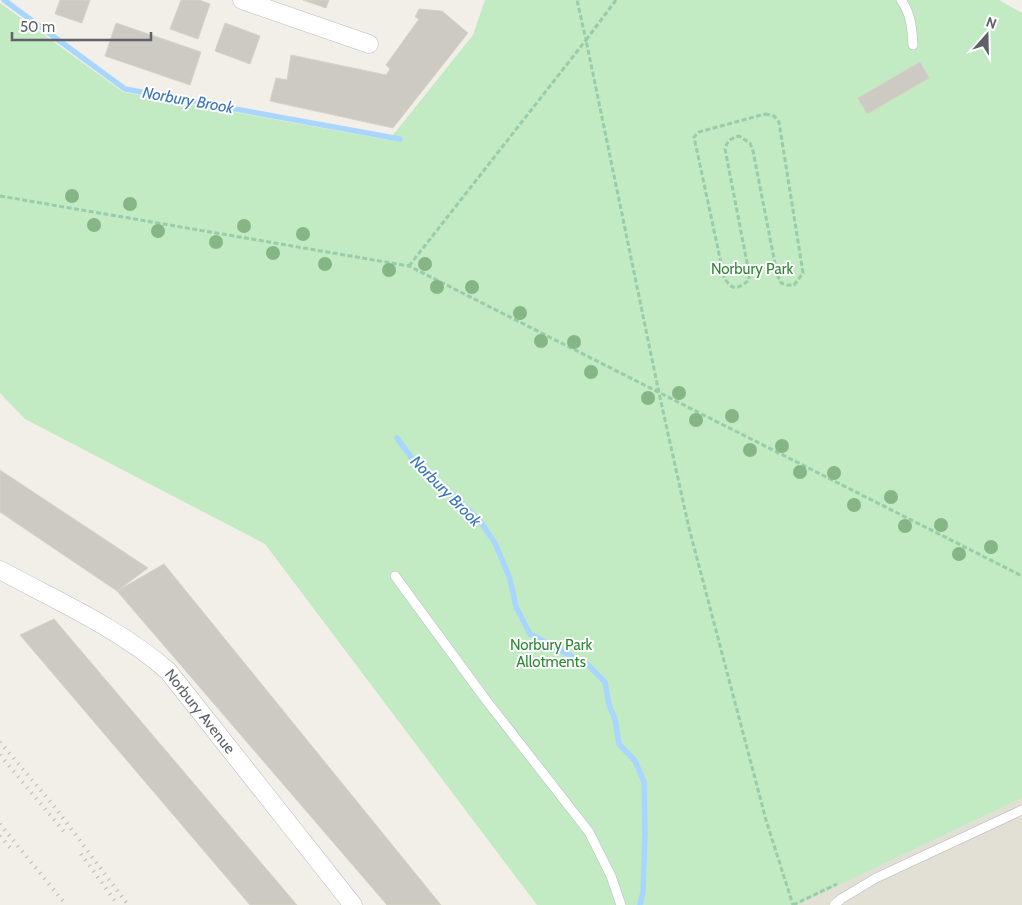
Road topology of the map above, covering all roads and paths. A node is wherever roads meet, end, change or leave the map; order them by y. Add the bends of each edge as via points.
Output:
1 (242, 0) edge
2 (577, 0) edge
3 (616, 0) edge
4 (901, 0) edge
5 (586, 40) junction
6 (369, 44) dead end
7 (913, 45) dead end
8 (694, 137) joint
9 (0, 196) edge
10 (409, 266) junction
11 (659, 393) junction
12 (0, 570) edge
13 (395, 576) dead end
14 (1022, 576) edge
15 (1022, 810) edge
16 (353, 905) edge
17 (621, 905) edge
18 (793, 905) edge
19 (834, 905) edge

1 - 6 street
2 - 5 path
3 - 5 path
4 - 7 lane via 912,23
5 - 10 path
5 - 11 path
8 - 8 path via 724,277 729,285 738,288 749,280 725,150 733,137 740,136 750,143 753,151 777,274 781,283 794,285 803,273 779,122 774,116 765,114 699,132
9 - 10 path
10 - 11 path
11 - 14 path
11 - 18 path via 689,528 766,820
12 - 16 street, Norbury Avenue via 105,627 151,656 168,671
13 - 17 lane via 589,832
15 - 19 lane via 876,878

